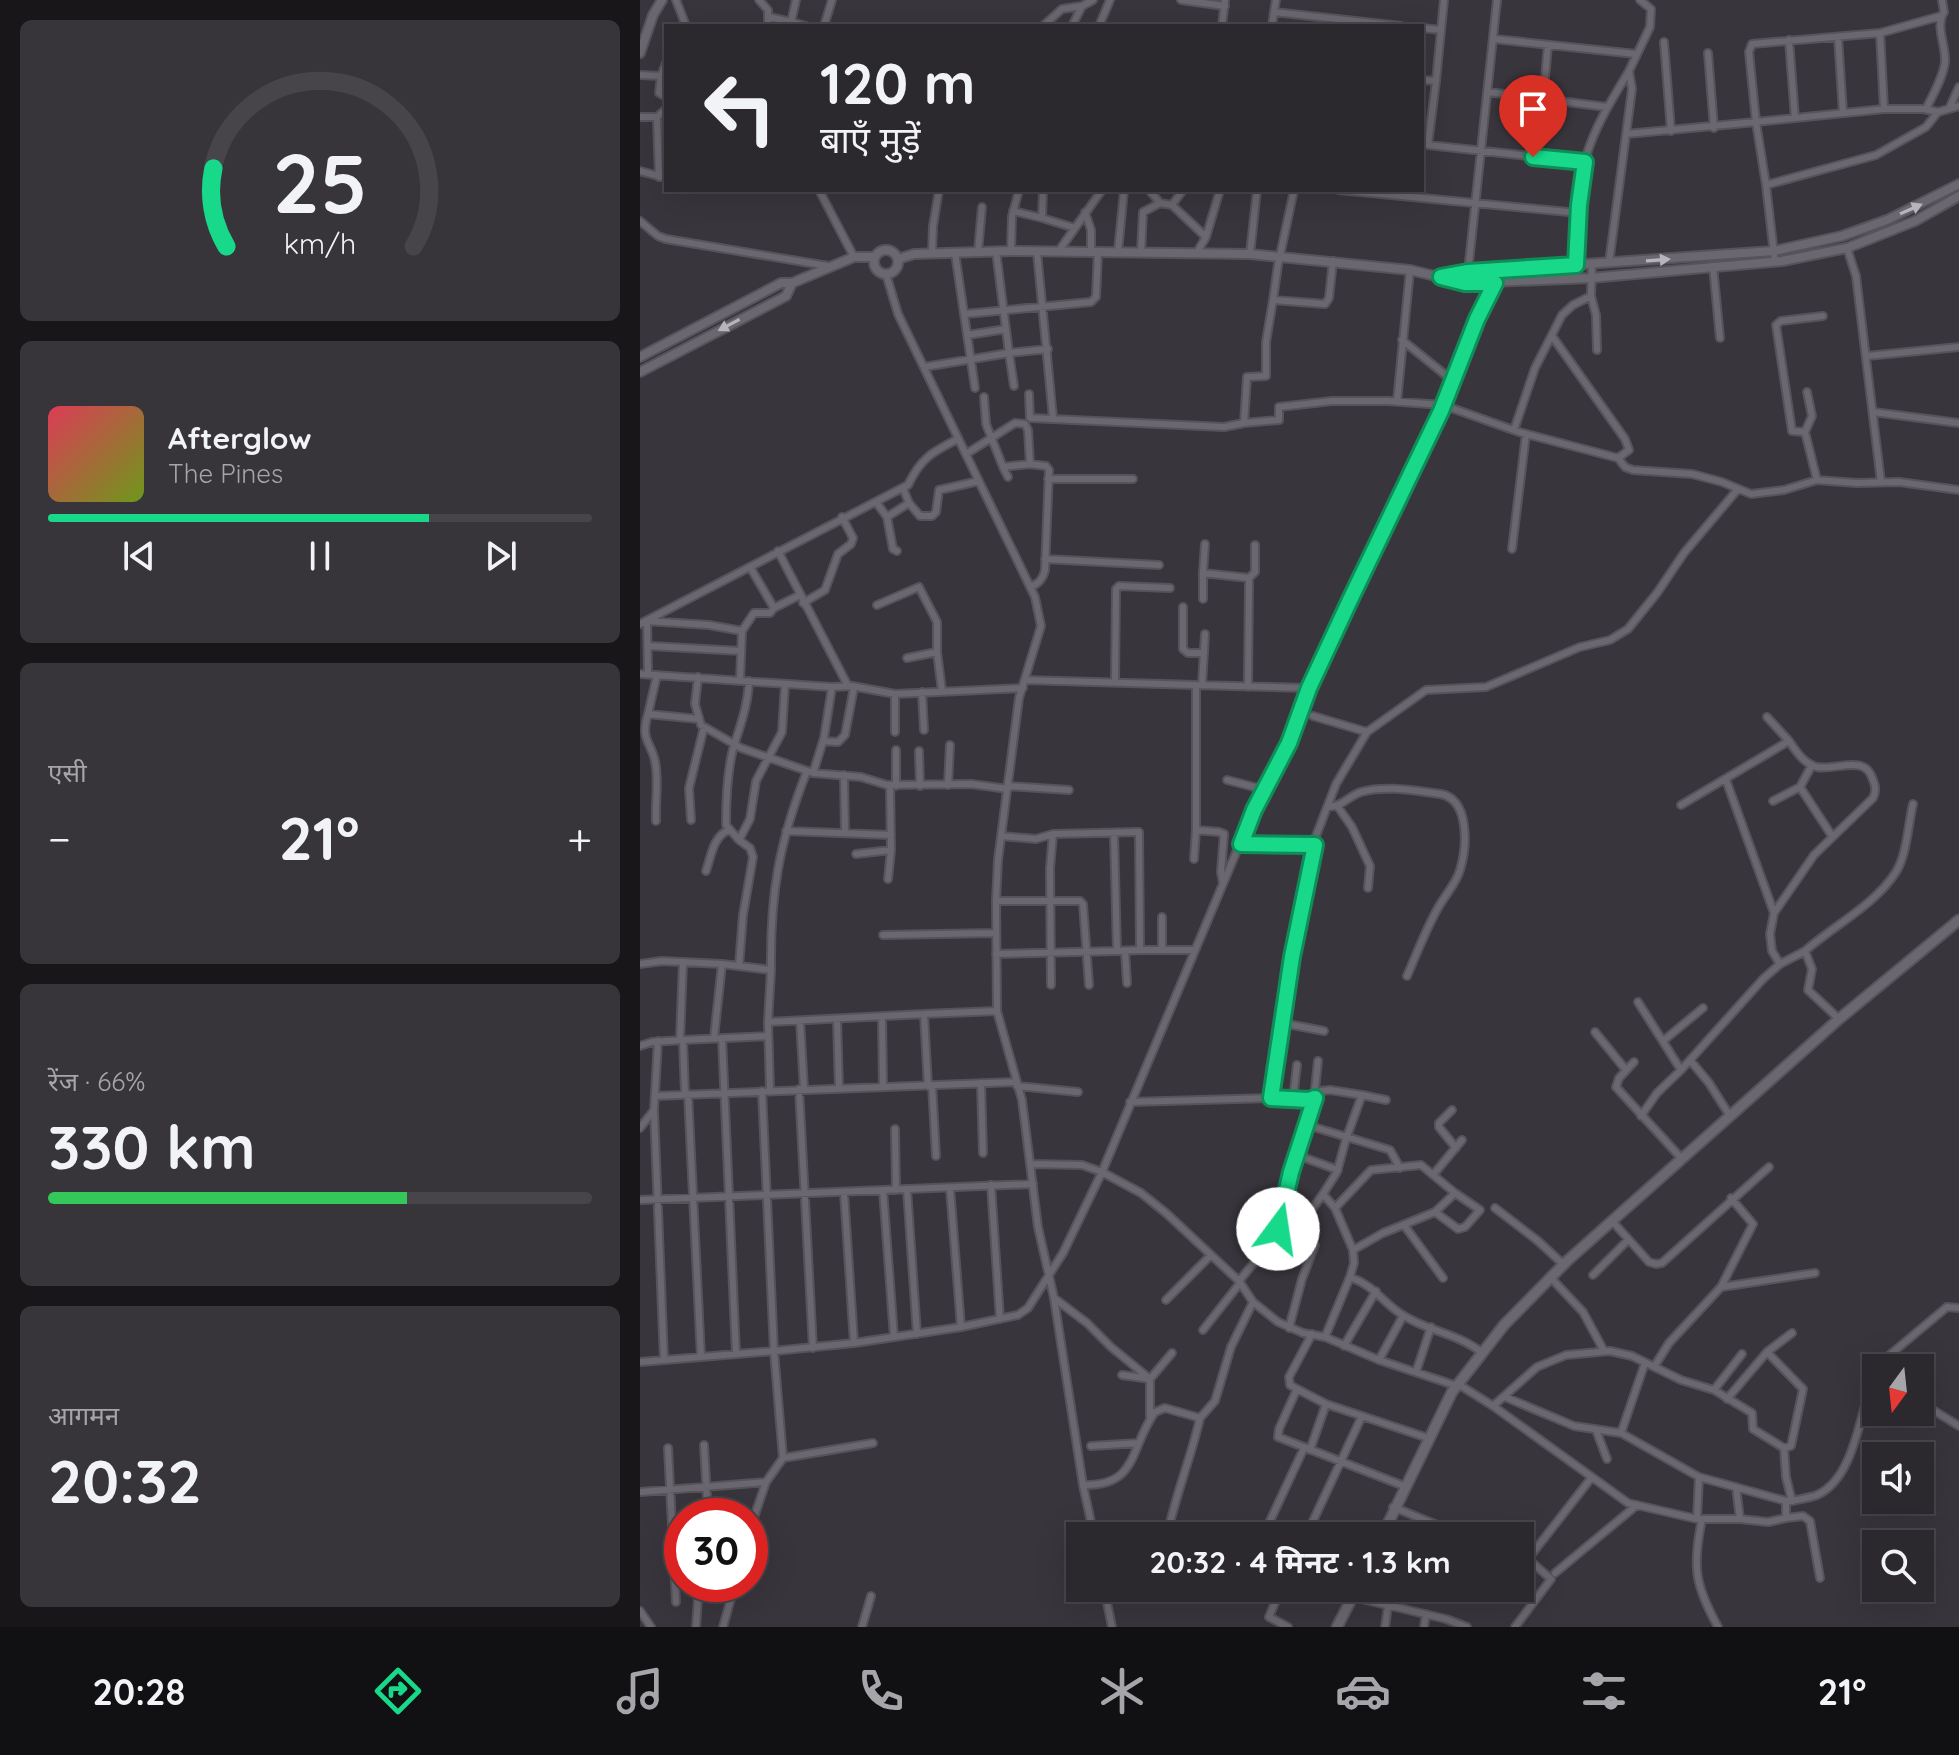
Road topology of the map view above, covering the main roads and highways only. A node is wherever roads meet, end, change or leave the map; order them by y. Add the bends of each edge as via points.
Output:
1 (1959, 920) edge
2 (1387, 1522) edge
3 (1350, 1602) edge
4 (1337, 1627) edge

1 - 2 main road via 1839,1019 1551,1278 1457,1385
3 - 4 main road

